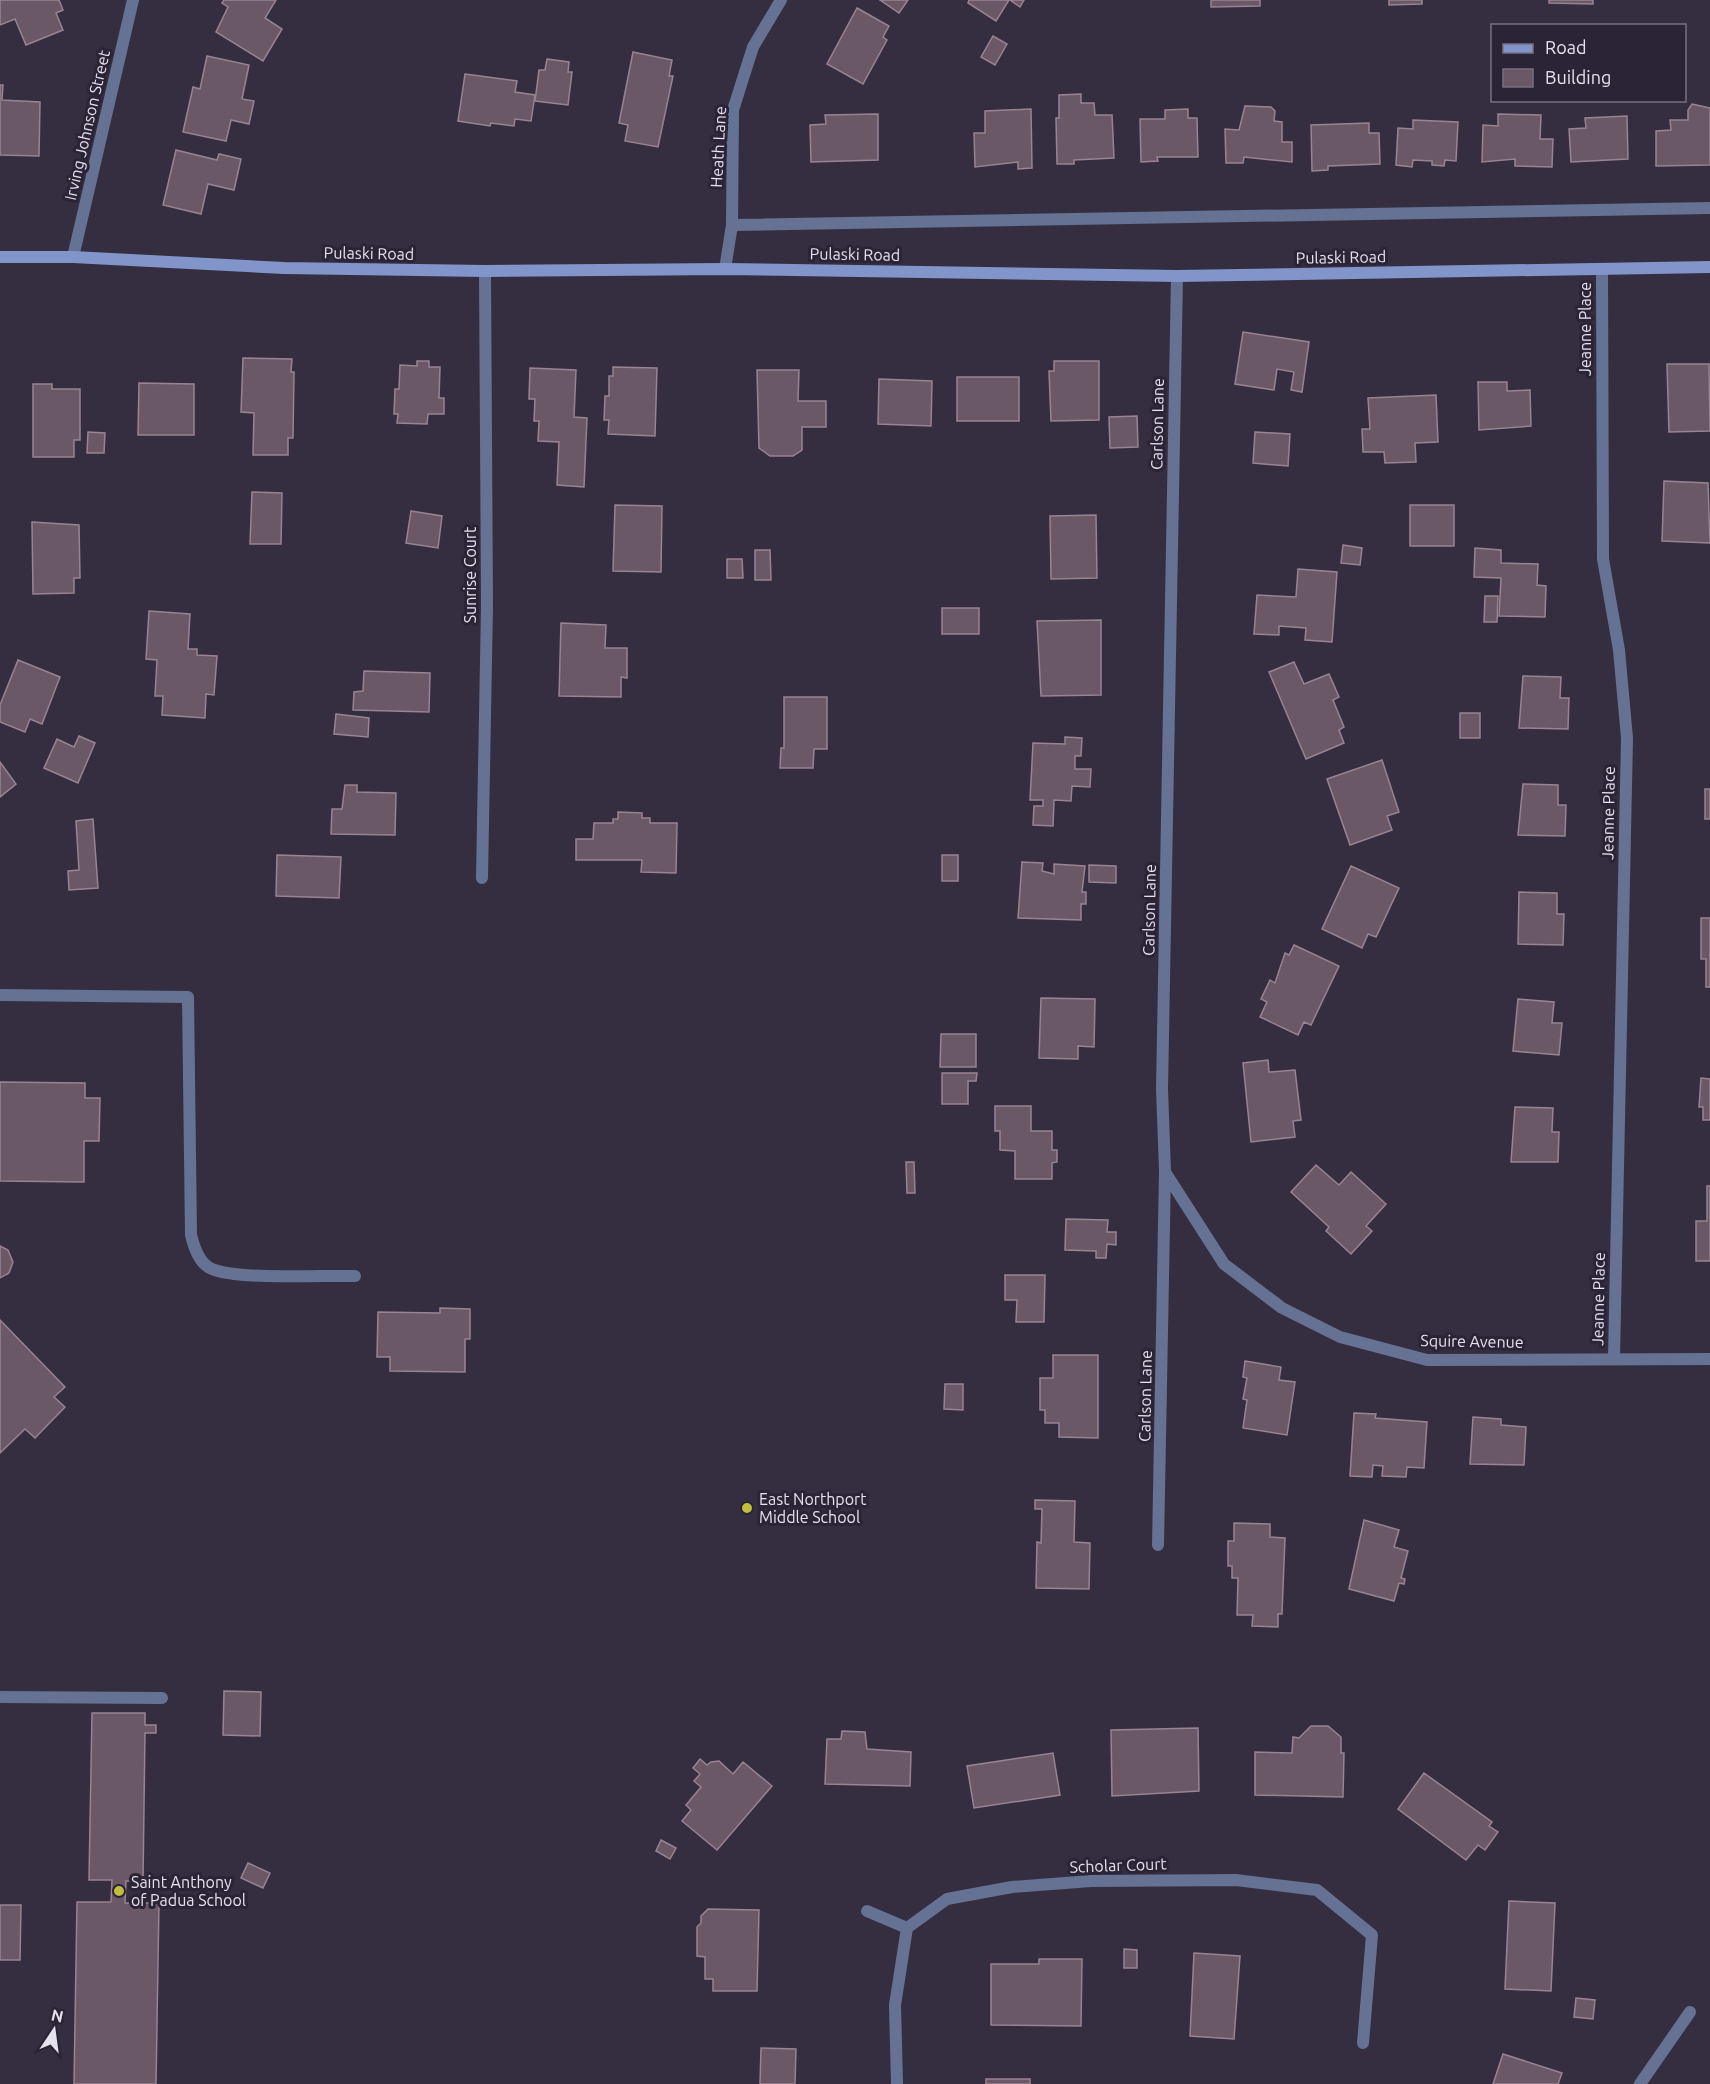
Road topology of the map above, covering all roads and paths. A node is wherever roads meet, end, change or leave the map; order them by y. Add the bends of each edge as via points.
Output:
1 (133, 0) edge
2 (782, 0) edge
3 (1710, 208) edge
4 (732, 225) junction
5 (0, 257) edge
6 (73, 257) junction
7 (1710, 267) edge
8 (725, 269) junction
9 (485, 271) junction
10 (1602, 271) junction
11 (1177, 276) junction
12 (482, 878) dead end
13 (0, 995) edge
14 (1165, 1171) junction
15 (355, 1276) dead end
16 (1614, 1358) junction
17 (1710, 1359) edge
18 (1158, 1545) dead end
19 (0, 1697) edge
20 (162, 1698) dead end
21 (867, 1911) dead end
22 (907, 1928) junction
23 (1690, 2012) dead end
24 (1362, 2043) dead end
25 (897, 2084) edge
26 (1640, 2084) edge

1 - 6 street, Irving Johnson Street
2 - 4 street, Heath Lane via 753,48 733,110
3 - 4 street
4 - 8 street, Heath Lane
5 - 6 main road, Pulaski Road
6 - 9 main road, Pulaski Road via 284,268
7 - 10 main road, Pulaski Road
8 - 9 main road, Pulaski Road
8 - 11 main road, Pulaski Road
9 - 12 street, Sunrise Court via 487,606
10 - 11 main road, Pulaski Road
10 - 16 street, Jeanne Place via 1603,559 1619,650 1627,738
11 - 14 street, Carlson Lane via 1162,1077
13 - 15 street via 188,997 194,1251 210,1269 234,1274
14 - 16 street, Squire Avenue via 1224,1264 1281,1308 1340,1337 1427,1360
14 - 18 street, Carlson Lane
16 - 17 street, Squire Avenue
19 - 20 street
21 - 22 street
22 - 24 street, Scholar Court via 947,1899 1012,1887 1091,1881 1236,1880 1317,1890 1372,1935
22 - 25 street via 895,2005
23 - 26 street

